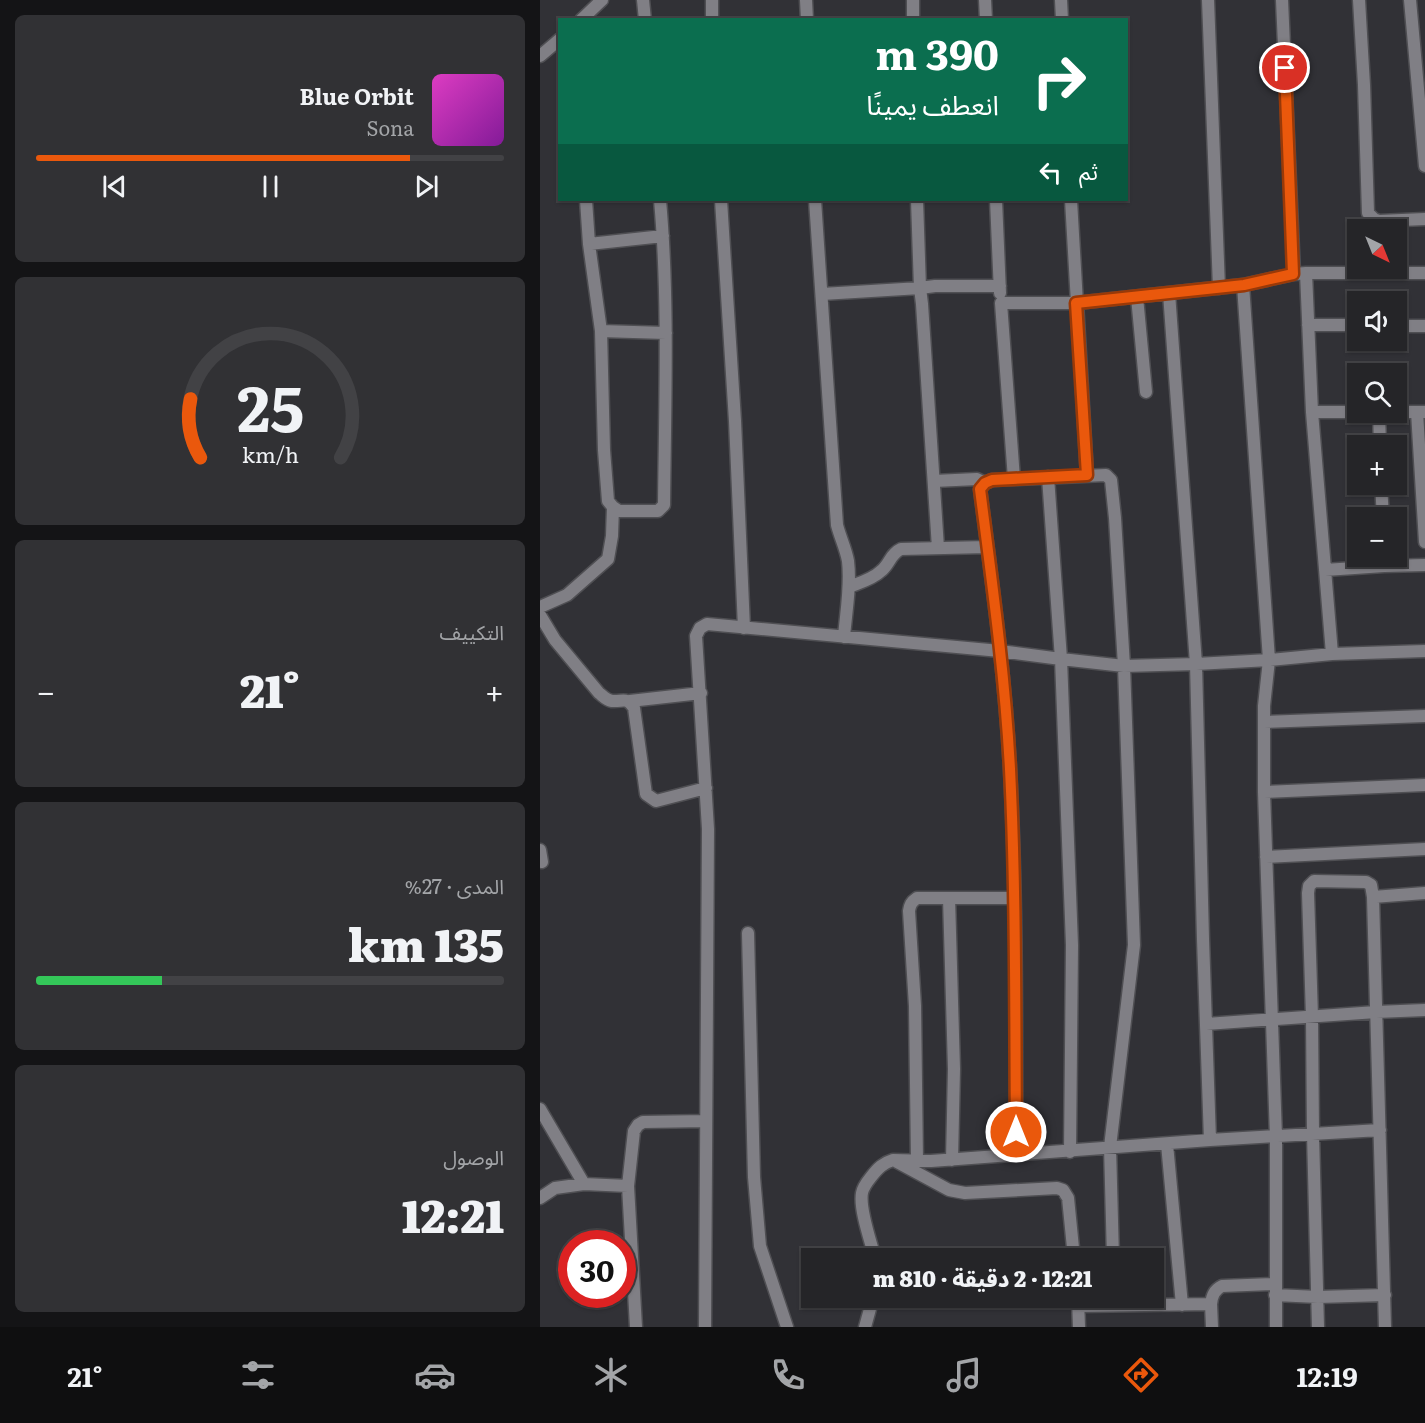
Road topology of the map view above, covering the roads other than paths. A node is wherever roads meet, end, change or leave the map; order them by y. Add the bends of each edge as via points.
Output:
1 (602, 0) edge
2 (643, 0) edge
3 (712, 0) edge
4 (806, 0) edge
5 (913, 0) edge
6 (985, 0) edge
7 (1061, 0) edge
8 (1208, 0) edge
9 (1282, 0) edge
10 (1359, 0) edge
11 (1410, 0) edge
12 (583, 18) edge
13 (645, 18) edge
14 (712, 18) edge
15 (807, 18) edge
16 (913, 18) edge
17 (986, 18) edge
18 (1062, 18) edge
19 (558, 41) edge
20 (540, 56) edge
21 (1425, 166) edge
22 (586, 201) edge
23 (660, 201) edge
24 (721, 201) edge
25 (815, 201) edge
26 (917, 201) edge
27 (996, 201) edge
28 (1071, 201) edge
29 (1425, 219) edge
30 (663, 236) junction
31 (589, 244) junction
32 (1300, 273) junction
33 (1425, 273) edge
34 (1244, 285) junction
35 (1000, 286) junction
36 (920, 288) junction
37 (1219, 288) junction
38 (1169, 293) junction
39 (822, 294) junction
40 (1137, 297) junction
41 (1001, 303) junction
42 (1076, 303) junction
43 (1308, 325) junction
44 (1347, 325) edge
45 (1407, 326) edge
46 (1425, 326) edge
47 (601, 331) junction
48 (666, 333) junction
49 (1146, 392) dead end
50 (1312, 412) junction
51 (1347, 412) edge
52 (1421, 412) edge
53 (1087, 475) junction
54 (1048, 477) junction
55 (1014, 479) junction
56 (934, 482) junction
57 (985, 483) junction
58 (613, 507) junction
59 (1425, 542) edge
60 (987, 547) junction
61 (938, 548) junction
62 (1407, 563) edge
63 (1425, 565) edge
64 (1347, 567) edge
65 (1325, 570) junction
66 (849, 587) junction
67 (540, 607) edge
68 (540, 615) edge
69 (744, 628) junction
70 (844, 637) junction
71 (1000, 651) junction
72 (1425, 651) edge
73 (1332, 654) junction
74 (1061, 659) junction
75 (1269, 660) junction
76 (1196, 664) junction
77 (1124, 666) junction
78 (700, 693) junction
79 (630, 701) junction
80 (1425, 716) edge
81 (1264, 722) junction
82 (1425, 785) edge
83 (706, 788) junction
84 (1264, 792) junction
85 (1425, 849) edge
86 (1266, 857) junction
87 (1425, 893) edge
88 (1373, 897) junction
89 (949, 898) junction
90 (1014, 898) junction
91 (748, 933) dead end
92 (1425, 1010) edge
93 (1376, 1012) junction
94 (1312, 1017) junction
95 (1271, 1019) junction
96 (1206, 1024) junction
97 (540, 1109) edge
98 (706, 1121) junction
99 (1380, 1130) junction
100 (1313, 1134) junction
101 (1276, 1137) junction
102 (1210, 1140) junction
103 (1167, 1144) junction
104 (1110, 1147) junction
105 (1070, 1152) junction
106 (1016, 1155) junction
107 (952, 1160) junction
108 (894, 1161) junction
109 (918, 1161) junction
110 (584, 1184) junction
111 (628, 1186) junction
112 (540, 1198) edge
113 (873, 1248) edge
114 (1073, 1248) edge
115 (1113, 1248) edge
116 (1275, 1290) junction
117 (1385, 1295) junction
118 (1318, 1297) junction
119 (1164, 1304) edge
120 (1210, 1304) junction
121 (1182, 1305) junction
122 (870, 1308) edge
123 (1078, 1308) edge
124 (636, 1327) edge
125 (705, 1327) edge
126 (787, 1327) edge
127 (865, 1327) edge
128 (1079, 1327) edge
129 (1212, 1327) edge
130 (1276, 1327) edge
131 (1318, 1327) edge
132 (1385, 1327) edge

1 - 12 street
2 - 13 street
3 - 14 street
4 - 15 street
5 - 16 street
6 - 17 street
7 - 18 street
8 - 37 street
9 - 32 street
10 - 29 street via 1368,213 1379,221
11 - 21 street
19 - 20 street
22 - 31 street
23 - 30 street
24 - 69 street
25 - 39 street
26 - 36 street
27 - 35 street
28 - 42 street
30 - 31 street
30 - 48 street
31 - 47 street
32 - 33 street
32 - 34 street
32 - 43 street
34 - 37 street
34 - 75 street
35 - 36 street
35 - 41 street
36 - 39 street
36 - 56 street
37 - 38 street
38 - 40 street
38 - 76 street
39 - 66 street via 837,525 848,559
40 - 42 street
40 - 49 street
41 - 42 street
41 - 55 street
42 - 53 street
43 - 44 street
43 - 50 street
45 - 46 street
47 - 48 street
47 - 58 street via 604,450 608,501
48 - 58 street via 664,505 658,510 619,511
50 - 51 street
50 - 65 street
52 - 59 street
53 - 54 street
53 - 77 street via 1106,474 1111,480
54 - 55 street
54 - 74 street
55 - 57 street
56 - 57 street via 977,479
56 - 61 street
57 - 60 street via 980,489
58 - 67 street via 608,559 567,595
60 - 61 street
60 - 71 street
61 - 66 street via 895,551 881,572
62 - 63 street
64 - 65 street
65 - 73 street
66 - 70 street
68 - 79 street via 555,640 605,699
69 - 70 street
69 - 78 street via 707,624 700,628 696,636
70 - 71 street
71 - 74 street
71 - 90 street via 1010,768
72 - 73 street
73 - 75 street
74 - 77 street
74 - 105 street via 1072,945
75 - 76 street
75 - 81 street
76 - 77 street
76 - 96 street
77 - 104 street via 1134,945
78 - 79 street
78 - 83 street
79 - 83 street via 646,794 656,801
80 - 81 street
81 - 84 street
82 - 84 street
83 - 98 street
84 - 86 street
85 - 86 street
86 - 95 street
87 - 88 street
88 - 93 street
88 - 94 street via 1371,885 1366,882 1314,881 1309,886
89 - 90 street
89 - 107 street via 954,1069
89 - 109 street via 917,898 909,911
90 - 106 street
91 - 126 street via 754,1178 760,1246
92 - 93 street
93 - 94 street
93 - 99 street
94 - 95 street
94 - 100 street
95 - 96 street
95 - 101 street
96 - 102 street
97 - 110 street
98 - 111 street via 638,1125
98 - 125 street
99 - 100 street
99 - 117 street
100 - 101 street
100 - 118 street
101 - 102 street
101 - 116 street
102 - 103 street
103 - 104 street
103 - 121 street
104 - 105 street
104 - 115 street
105 - 106 street
106 - 107 street
107 - 109 street
108 - 109 street
108 - 113 street via 879,1167 861,1196
108 - 114 street via 949,1190 965,1193 1063,1190 1068,1198
110 - 111 street
110 - 112 street via 555,1188
111 - 124 street
116 - 118 street
116 - 120 street via 1222,1286 1217,1288
116 - 130 street
117 - 118 street
117 - 132 street
118 - 131 street
119 - 121 street
120 - 121 street
120 - 129 street
122 - 127 street
123 - 128 street

